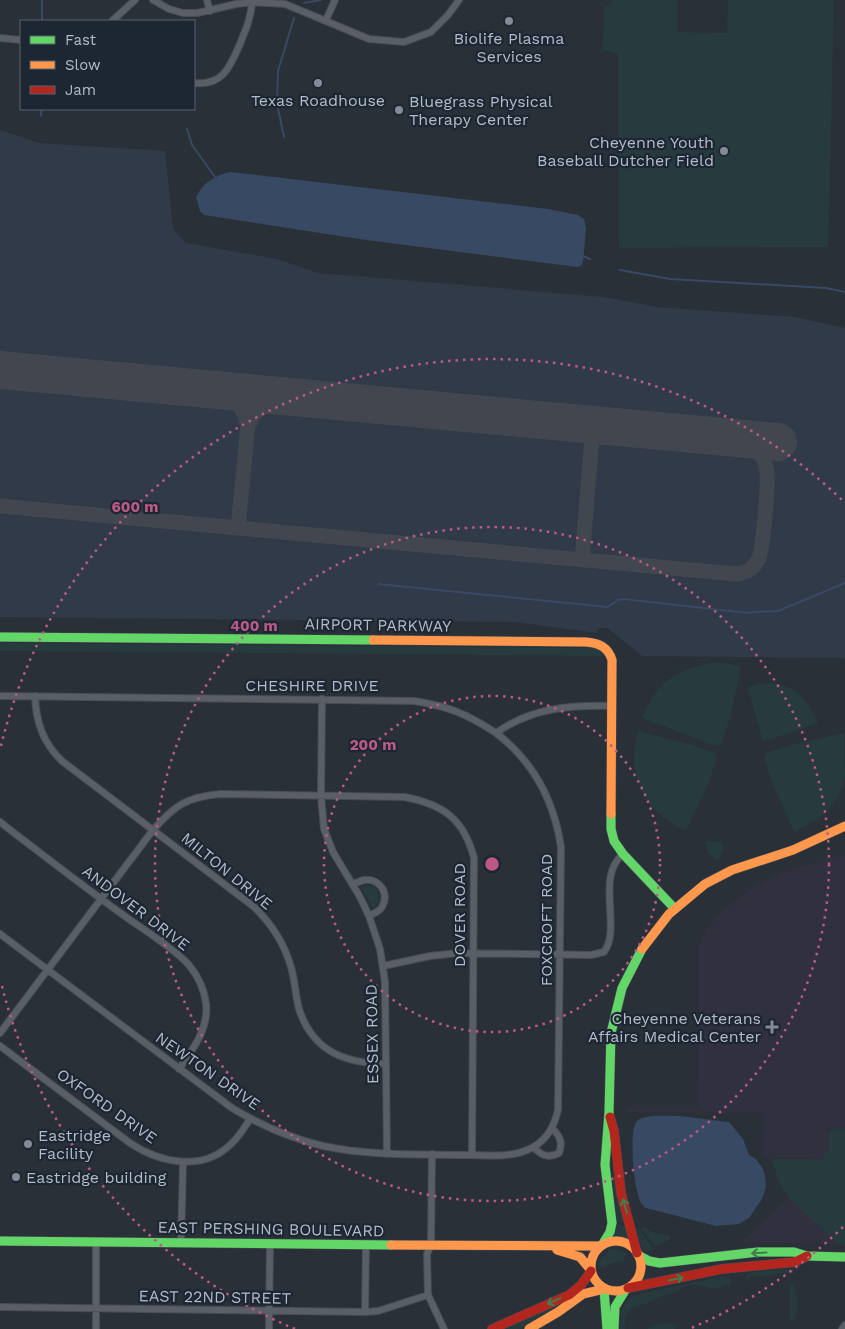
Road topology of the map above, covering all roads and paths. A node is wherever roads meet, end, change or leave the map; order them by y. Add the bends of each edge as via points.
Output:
1 (135, 0) edge
2 (152, 0) edge
3 (207, 0) edge
4 (335, 0) edge
5 (459, 0) edge
6 (252, 2) junction
7 (210, 11) junction
8 (113, 20) edge
9 (326, 20) junction
10 (0, 38) edge
11 (20, 40) edge
12 (195, 83) edge
13 (0, 637) edge
14 (0, 696) edge
15 (35, 696) junction
16 (322, 700) junction
17 (611, 706) junction
18 (496, 733) junction
19 (322, 796) junction
20 (0, 822) edge
21 (845, 826) edge
22 (153, 830) junction
23 (623, 854) junction
24 (352, 884) junction
25 (102, 900) junction
26 (675, 908) junction
27 (369, 916) junction
28 (0, 934) edge
29 (473, 953) junction
30 (559, 954) junction
31 (383, 966) junction
32 (48, 970) junction
33 (0, 1033) edge
34 (0, 1046) edge
35 (386, 1064) junction
36 (179, 1069) junction
37 (609, 1112) junction
38 (250, 1119) junction
39 (552, 1128) junction
40 (533, 1147) junction
41 (387, 1154) junction
42 (432, 1154) junction
43 (472, 1154) junction
44 (183, 1162) junction
45 (0, 1241) edge
46 (96, 1242) junction
47 (182, 1243) junction
48 (270, 1244) junction
49 (366, 1245) junction
50 (431, 1245) junction
51 (601, 1245) junction
52 (541, 1246) junction
53 (638, 1254) junction
54 (807, 1256) junction
55 (845, 1257) edge
56 (590, 1270) junction
57 (604, 1289) junction
58 (627, 1289) junction
59 (428, 1296) junction
60 (0, 1307) edge
61 (97, 1309) junction
62 (269, 1311) junction
63 (365, 1312) junction
64 (845, 1325) edge
65 (96, 1329) edge
66 (269, 1329) edge
67 (444, 1329) edge
68 (492, 1329) edge
69 (529, 1329) edge
70 (607, 1329) edge
71 (614, 1329) edge
72 (842, 1329) edge

1 - 8 street
2 - 7 street via 169,10 183,13
3 - 7 street
4 - 9 street
5 - 9 street via 431,32 404,42 369,39
6 - 7 street
6 - 9 street via 285,4
6 - 12 street via 249,24 230,67 216,80
10 - 11 street
13 - 17 main road, AIRPORT PARKWAY via 597,643 604,646 612,660
14 - 15 street, CHESHIRE DRIVE
15 - 16 street, CHESHIRE DRIVE
15 - 22 street, MILTON DRIVE via 39,726 52,752
16 - 18 street, CHESHIRE DRIVE via 396,700 434,704 472,717
16 - 19 street, ESSEX ROAD
17 - 18 street via 558,707 533,713
17 - 23 main road via 611,829 614,842
18 - 30 street, FOXCROFT ROAD via 533,769 554,813 561,854
19 - 22 street, DOVER ROAD via 202,796 177,807
19 - 24 street, ESSEX ROAD via 327,840
19 - 29 street, DOVER ROAD via 424,800 454,819 470,844 474,858
20 - 25 street, ANDOVER DRIVE
21 - 26 main road via 793,850 732,870 705,884
22 - 25 street, DOVER ROAD
22 - 35 street, MILTON DRIVE via 266,918 286,952 299,1008 314,1037 345,1058
23 - 26 main road
23 - 30 street via 611,871 608,948 598,954
24 - 27 street, ESSEX ROAD
24 - 27 street via 373,881 383,889 383,905
25 - 32 street, DOVER ROAD
25 - 36 street, ANDOVER DRIVE via 178,956 200,982 206,1004 204,1026
26 - 37 main road via 647,941 622,988 611,1033
27 - 31 street, ESSEX ROAD
28 - 32 street, NEWTON DRIVE
29 - 30 street
29 - 31 street via 430,956
29 - 43 street, DOVER ROAD
30 - 39 street, FOXCROFT ROAD via 559,1100
31 - 35 street, ESSEX ROAD via 387,999
32 - 33 street, DOVER ROAD
32 - 36 street, NEWTON DRIVE
34 - 44 street, OXFORD DRIVE via 140,1149 159,1158
35 - 41 street, ESSEX ROAD
36 - 38 street, NEWTON DRIVE
37 - 51 main road via 605,1170 612,1222 610,1232
53 -> 37 main road via 621,1193
38 - 41 street, NEWTON DRIVE via 323,1146
38 - 44 street, OXFORD DRIVE via 224,1151 205,1160
39 - 40 street, FOXCROFT ROAD via 548,1136
39 - 40 street via 561,1140 559,1153 546,1156
40 - 43 street, FOXCROFT ROAD via 516,1154
41 - 42 street, NEWTON DRIVE
42 - 43 street, FOXCROFT ROAD
42 - 50 street
44 - 47 street
45 - 46 main road, EAST PERSHING BOULEVARD
46 - 47 main road, EAST PERSHING BOULEVARD
46 - 61 street
47 - 48 main road, EAST PERSHING BOULEVARD
48 - 49 main road, EAST PERSHING BOULEVARD
48 - 62 street
49 - 50 main road, EAST PERSHING BOULEVARD
49 - 63 street
50 - 52 main road, EAST PERSHING BOULEVARD
50 - 59 street via 427,1254
51 - 52 main road, EAST PERSHING BOULEVARD
51 - 53 main road, EAST PERSHING BOULEVARD via 621,1242
51 - 56 main road via 593,1256
52 - 56 main road, EAST PERSHING BOULEVARD via 574,1254 584,1260
54 -> 53 main road, EAST PERSHING BOULEVARD via 794,1252 758,1252 660,1263 648,1261
53 - 58 main road via 640,1271 636,1281
54 - 55 main road, EAST PERSHING BOULEVARD
58 -> 54 main road, EAST PERSHING BOULEVARD via 722,1269 795,1262
56 - 57 main road, EAST PERSHING BOULEVARD
56 -> 68 main road via 581,1285 569,1295
57 - 58 main road, EAST PERSHING BOULEVARD via 615,1292
57 - 69 main road via 583,1294
57 - 70 main road
58 - 71 main road via 615,1307
59 - 63 street, EAST 22ND STREET
59 - 67 street
60 - 61 street, EAST 22ND STREET
61 - 62 street, EAST 22ND STREET
61 - 65 street
62 - 63 street, EAST 22ND STREET
62 - 66 street
64 - 72 street

